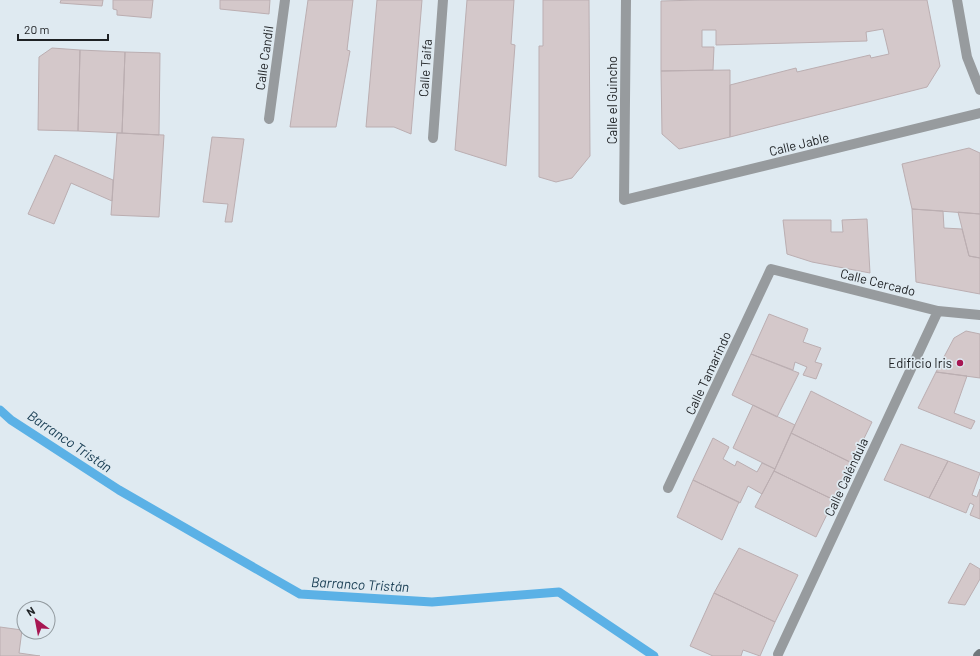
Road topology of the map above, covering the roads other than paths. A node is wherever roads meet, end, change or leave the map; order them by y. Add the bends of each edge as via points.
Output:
1 (285, 0) edge
2 (443, 0) edge
3 (626, 0) edge
4 (957, 0) edge
5 (980, 90) edge
6 (980, 113) edge
7 (269, 118) dead end
8 (433, 138) dead end
9 (624, 200) joint
10 (771, 269) joint
11 (938, 311) junction
12 (980, 315) edge
13 (668, 488) dead end
14 (778, 654) dead end

1 - 7 street, Calle Candil
2 - 8 street, Calle Taifa
3 - 9 street, Calle el Guincho
4 - 5 street via 967,57
6 - 9 street, Calle Jable
10 - 11 street, Calle Cercado
10 - 13 street, Calle Tamarindo
11 - 12 street, Calle Cercado
11 - 14 street, Calle Caléndula

